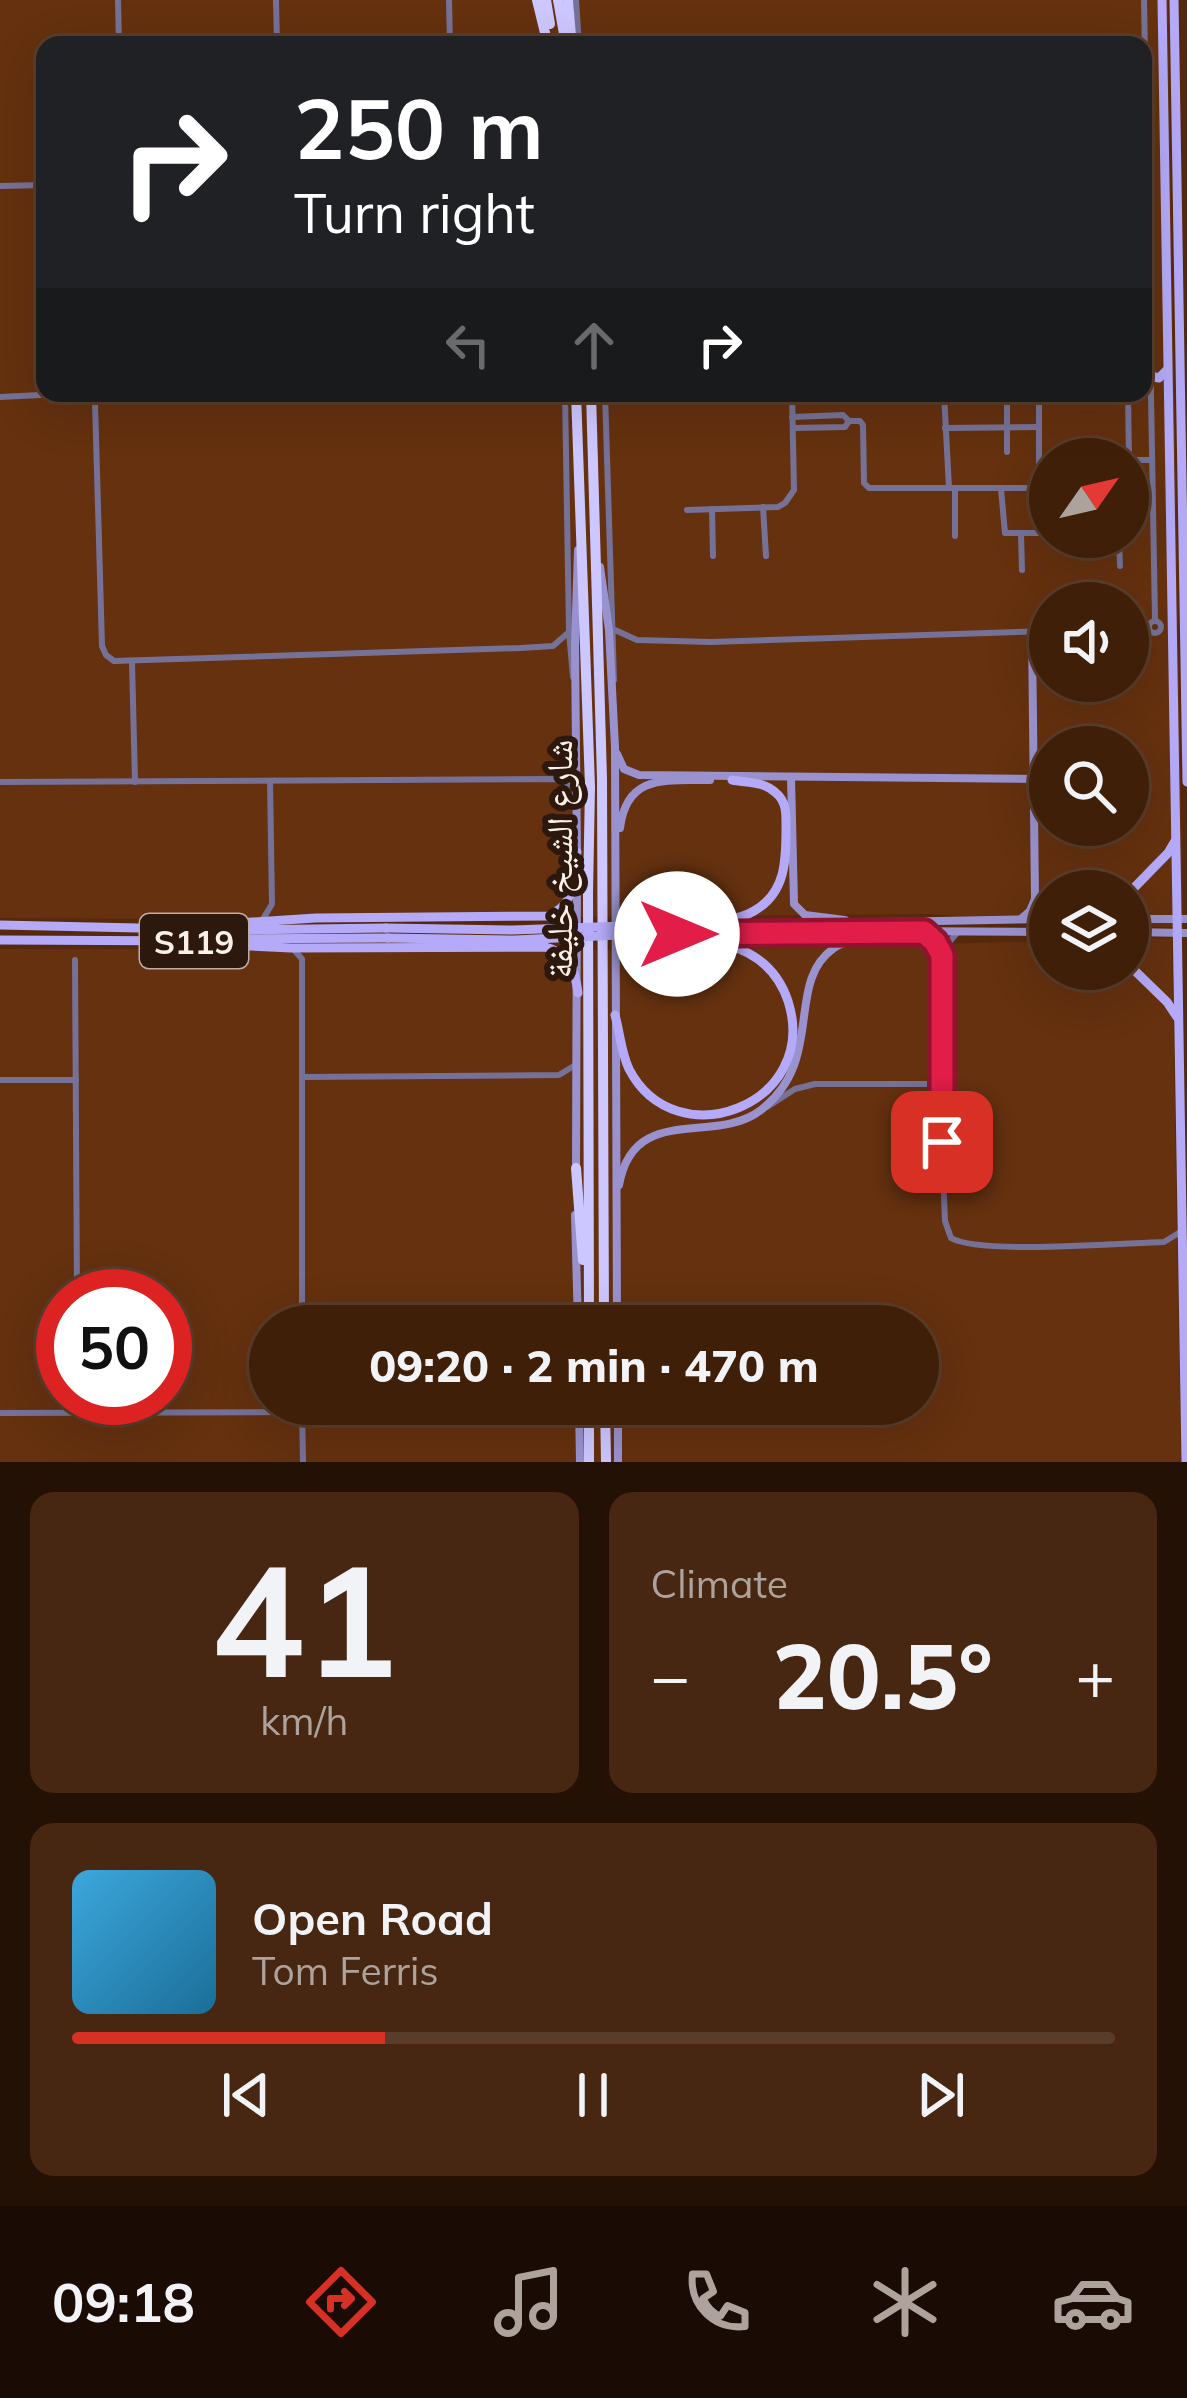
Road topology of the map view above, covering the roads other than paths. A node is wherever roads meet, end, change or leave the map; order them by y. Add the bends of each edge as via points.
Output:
1 (118, 0) edge
2 (276, 0) edge
3 (448, 0) edge
4 (1144, 0) edge
5 (1162, 0) edge
6 (1174, 0) edge
7 (556, 1) edge
8 (119, 36) edge
9 (277, 36) edge
10 (450, 36) edge
11 (551, 36) edge
12 (569, 36) edge
13 (1145, 36) edge
14 (1175, 59) junction
15 (1184, 68) edge
16 (1185, 78) edge
17 (1175, 87) junction
18 (36, 185) edge
19 (0, 186) edge
20 (1165, 195) junction
21 (1152, 196) edge
22 (1178, 277) junction
23 (1187, 291) edge
24 (1187, 302) edge
25 (1178, 311) junction
26 (1168, 370) junction
27 (1152, 376) edge
28 (36, 395) edge
29 (0, 397) edge
30 (95, 402) edge
31 (565, 402) edge
32 (568, 402) edge
33 (576, 402) edge
34 (591, 402) edge
35 (605, 402) edge
36 (792, 402) edge
37 (944, 402) edge
38 (1007, 402) edge
39 (1037, 402) edge
40 (1128, 402) edge
41 (1151, 402) edge
42 (577, 416) junction
43 (820, 416) junction
44 (792, 417) junction
45 (850, 421) junction
46 (1007, 427) junction
47 (1039, 427) junction
48 (793, 428) junction
49 (820, 428) junction
50 (945, 428) junction
51 (1039, 438) edge
52 (1127, 438) edge
53 (1184, 448) edge
54 (1007, 452) dead end
55 (1152, 460) joint
56 (1029, 488) edge
57 (952, 489) junction
58 (1001, 489) junction
59 (1184, 504) edge
60 (764, 507) junction
61 (712, 509) junction
62 (687, 510) dead end
63 (1180, 525) edge
64 (1029, 533) edge
65 (1021, 534) junction
66 (955, 536) dead end
67 (581, 537) junction
68 (713, 556) dead end
69 (766, 556) dead end
70 (596, 558) junction
71 (1120, 558) edge
72 (1120, 566) dead end
73 (1022, 570) dead end
74 (1185, 610) edge
75 (1172, 614) junction
76 (1149, 626) edge
77 (1155, 626) junction
78 (615, 630) junction
79 (1029, 631) edge
80 (569, 632) junction
81 (1186, 635) edge
82 (637, 640) junction
83 (1172, 645) junction
84 (553, 646) junction
85 (615, 652) junction
86 (571, 656) junction
87 (132, 662) junction
88 (575, 681) junction
89 (612, 696) junction
90 (615, 747) junction
91 (576, 761) junction
92 (787, 777) junction
93 (807, 777) junction
94 (561, 778) junction
95 (1029, 779) edge
96 (732, 780) junction
97 (0, 782) edge
98 (135, 782) junction
99 (271, 782) junction
100 (1187, 782) edge
101 (578, 792) junction
102 (792, 798) junction
103 (1177, 836) junction
104 (617, 850) junction
105 (577, 852) junction
106 (1149, 872) edge
107 (272, 904) junction
108 (1029, 912) edge
109 (1179, 914) edge
110 (1149, 917) edge
111 (288, 920) junction
112 (1020, 920) junction
113 (1029, 920) edge
114 (260, 922) junction
115 (852, 923) junction
116 (0, 925) edge
117 (204, 928) junction
118 (712, 930) junction
119 (886, 931) junction
120 (924, 932) junction
121 (1029, 932) edge
122 (387, 933) junction
123 (957, 933) junction
124 (1176, 933) edge
125 (0, 940) edge
126 (204, 941) junction
127 (1182, 945) edge
128 (315, 947) junction
129 (292, 948) junction
130 (942, 955) junction
131 (302, 959) junction
132 (75, 960) dead end
133 (1149, 984) edge
134 (578, 993) junction
135 (615, 1015) junction
136 (1178, 1018) junction
137 (577, 1064) junction
138 (559, 1075) junction
139 (302, 1077) junction
140 (0, 1080) edge
141 (76, 1080) junction
142 (940, 1084) junction
143 (577, 1088) junction
144 (764, 1108) junction
145 (576, 1168) junction
146 (1185, 1177) edge
147 (615, 1222) junction
148 (1182, 1231) junction
149 (1164, 1242) junction
150 (1183, 1253) junction
151 (77, 1269) edge
152 (590, 1288) junction
153 (302, 1305) edge
154 (578, 1305) edge
155 (590, 1305) edge
156 (613, 1305) edge
157 (613, 1305) edge
158 (249, 1409) edge
159 (192, 1410) edge
160 (0, 1413) edge
161 (36, 1413) edge
162 (302, 1425) edge
163 (579, 1425) edge
164 (589, 1425) edge
165 (608, 1425) edge
166 (614, 1425) edge
167 (303, 1462) edge
168 (580, 1462) edge
169 (590, 1462) edge
170 (606, 1462) edge
171 (618, 1462) edge
172 (1186, 1462) edge

1 - 8 street
2 - 9 street
3 - 10 street
4 - 13 street
5 - 20 main road
6 - 14 main road
7 - 11 highway
7 - 12 highway
14 - 15 street
14 - 17 main road
16 - 17 street
17 - 22 main road
18 - 19 street
20 - 21 main road
20 - 26 main road
22 - 23 street
22 - 25 main road
24 - 25 street
25 - 53 main road
26 - 27 main road
26 - 63 main road
28 - 29 street
30 - 87 street via 102,646 110,658
31 - 80 street
32 - 42 highway
33 - 42 highway, شارع الشيخ خليفة
34 - 70 highway, شارع الشيخ خليفة
35 - 78 street
36 - 44 street
37 - 50 street
38 - 46 street
39 - 47 street
40 - 52 street
41 - 55 street
42 - 67 highway, شارع الشيخ خليفة
43 - 44 street
43 - 45 street
43 - 49 street
44 - 48 street
45 - 49 street
45 - 57 street via 862,425 869,488
46 - 47 street
46 - 50 street
46 - 54 street
47 - 51 street
48 - 49 street
48 - 60 street via 794,494
50 - 57 street
53 - 59 main road
55 - 77 street
56 - 58 street
57 - 58 street
57 - 66 street
58 - 65 street via 1003,531
59 - 63 main road
60 - 61 street
60 - 69 street
61 - 62 street
61 - 68 street
63 - 74 main road
63 - 75 main road
64 - 65 street
65 - 73 street
67 - 88 main road
67 - 152 highway, شارع الشيخ خليفة via 590,787
70 - 89 main road
70 - 156 highway, شارع الشيخ خليفة
71 - 72 street
74 - 81 main road
75 - 77 street
75 - 83 main road
76 - 77 street
77 - 83 street
78 - 82 street
78 - 85 street
79 - 82 street
80 - 84 street
80 - 86 street
81 - 100 main road
82 - 85 street
83 - 103 main road
84 - 86 street
84 - 87 street
85 - 89 street
86 - 88 street
87 - 98 street
88 - 91 main road
89 - 90 main road
90 - 92 main road via 635,774
90 - 104 main road
91 - 94 street
91 - 101 main road
92 - 93 main road
92 - 96 main road
92 - 102 main road
93 - 95 main road
93 - 102 main road
94 - 99 street
94 - 101 street
96 - 104 main road via 640,788 624,807
96 - 118 main road via 765,785 780,797 785,868 760,907
97 - 98 street
98 - 99 street
99 - 107 street
101 - 105 main road
102 - 115 main road via 794,904 806,915
103 - 106 main road
103 - 109 main road
104 - 135 main road
105 - 111 main road via 571,895 548,916
105 - 134 main road
107 - 111 street
107 - 114 street
108 - 112 main road
109 - 110 main road
109 - 124 main road
111 - 114 main road
112 - 113 main road
112 - 115 main road
114 - 117 main road
115 - 118 main road
116 - 117 main road, S119
117 - 122 main road, S119
118 - 119 main road
118 - 122 main road, S119, bridge via 515,940
118 - 122 main road, S119, bridge via 677,921
118 - 135 main road via 764,964 790,1006 786,1061 755,1101 708,1115 657,1100 630,1071
119 - 120 main road
119 - 144 main road via 842,944 816,967 796,1066
120 - 123 main road
120 - 130 street
121 - 123 main road
122 - 126 main road, S119
123 - 130 street
124 - 127 main road
125 - 126 main road, S119
126 - 129 main road
127 - 136 main road
128 - 129 main road
128 - 131 street
128 - 134 main road via 551,948 571,963
129 - 131 street
130 - 142 street
131 - 139 street
132 - 141 street
133 - 136 main road
134 - 137 main road
135 - 147 main road
136 - 146 main road
137 - 138 street
137 - 143 main road
138 - 139 street
138 - 143 street
139 - 153 street
140 - 141 street
141 - 151 street
142 - 144 street via 808,1085
142 - 149 street via 951,1238 1010,1246
143 - 145 main road
144 - 147 main road via 738,1122 647,1139 621,1173
145 - 152 highway
145 - 154 main road
146 - 148 main road
147 - 157 main road
148 - 149 street
148 - 150 main road
149 - 150 street
150 - 172 main road
152 - 155 highway, شارع الشيخ خليفة
158 - 159 street
160 - 161 street
162 - 167 street
163 - 168 main road
164 - 169 highway
165 - 170 highway
166 - 171 main road

